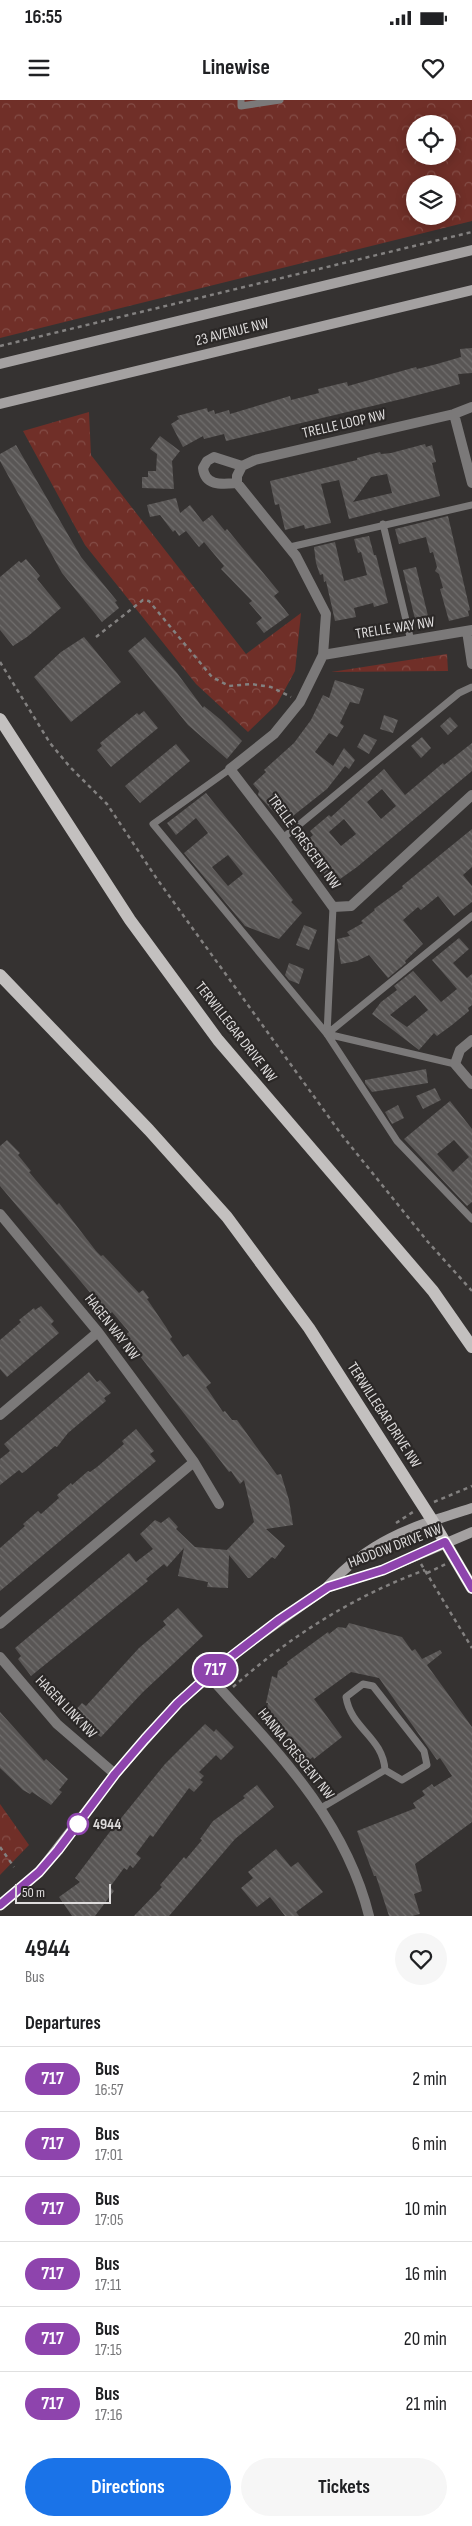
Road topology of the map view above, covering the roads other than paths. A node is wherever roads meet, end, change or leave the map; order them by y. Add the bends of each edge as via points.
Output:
1 (241, 100) edge
2 (280, 100) edge
3 (472, 250) edge
4 (472, 284) edge
5 (472, 290) edge
6 (417, 303) junction
7 (0, 364) edge
8 (0, 404) edge
9 (472, 407) edge
10 (454, 414) junction
11 (242, 466) junction
12 (237, 483) junction
13 (472, 483) edge
14 (472, 505) edge
15 (383, 524) junction
16 (290, 547) junction
17 (469, 630) edge
18 (411, 640) junction
19 (323, 655) junction
20 (472, 664) edge
21 (472, 687) edge
22 (0, 719) edge
23 (230, 770) junction
24 (472, 795) edge
25 (283, 838) junction
26 (332, 906) junction
27 (472, 916) edge
28 (0, 975) edge
29 (327, 1034) junction
30 (472, 1040) edge
31 (455, 1064) junction
32 (472, 1084) edge
33 (0, 1214) edge
34 (472, 1219) edge
35 (98, 1332) junction
36 (472, 1347) edge
37 (0, 1414) edge
38 (194, 1462) junction
39 (219, 1504) dead end
40 (472, 1508) edge
41 (432, 1520) junction
42 (472, 1532) edge
43 (445, 1542) junction
44 (328, 1587) junction
45 (472, 1588) edge
46 (0, 1624) edge
47 (0, 1657) edge
48 (208, 1676) junction
49 (384, 1770) junction
50 (115, 1774) junction
51 (321, 1808) junction
52 (0, 1905) edge
53 (369, 1916) edge

1 - 2 lane via 241,106
3 - 7 main road, 23 AVENUE NW
4 - 6 main road
5 - 6 main road, 23 AVENUE NW
6 - 8 main road, 23 AVENUE NW
9 - 10 street, TRELLE LOOP NW
10 - 11 street, TRELLE LOOP NW via 255,460
10 - 13 street
11 - 12 street
11 - 12 street via 214,457 203,468 205,477 213,483
12 - 16 street
14 - 15 lane
15 - 16 lane
15 - 18 lane
16 - 19 street via 326,614
17 - 18 street, TRELLE WAY NW
17 - 20 street
18 - 19 street, TRELLE WAY NW
19 - 23 street via 300,702 274,734
21 - 25 lane via 459,693
22 - 36 main road, TERWILLEGAR DRIVE NW via 130,920 218,1040 433,1291
23 - 25 street, TRELLE CRESCENT NW
23 - 29 lane via 153,824
24 - 26 street, TRELLE CRESCENT NW via 351,906
25 - 26 street, TRELLE CRESCENT NW
26 - 29 lane
27 - 29 lane
28 - 41 main road, TERWILLEGAR DRIVE NW via 149,1130 227,1217 309,1328
29 - 31 lane
29 - 34 lane via 397,1141
30 - 31 street via 460,1050
31 - 32 street
33 - 35 street, HAGEN WAY NW
35 - 37 street
35 - 38 street, HAGEN WAY NW
38 - 39 street, HAGEN WAY NW
38 - 46 street
40 - 41 main road, HADDOW DRIVE NW
41 - 43 main road, TERWILLEGAR DRIVE NW
41 - 44 main road, HADDOW DRIVE NW via 382,1542 348,1564
42 - 43 main road, HADDOW DRIVE NW
43 - 44 main road, HADDOW DRIVE NW via 383,1570
43 - 45 main road, TERWILLEGAR DRIVE NW
44 - 48 main road, HADDOW DRIVE NW via 279,1620
47 - 50 street, HAGEN LINK NW via 56,1724
48 - 50 main road, HADDOW DRIVE NW via 178,1703
48 - 51 street, HANNA CRESCENT NW via 276,1749
49 - 49 lane via 402,1780 427,1765 424,1751 373,1686 363,1684 346,1697 348,1710 384,1755
49 - 51 lane
50 - 52 main road, HADDOW DRIVE NW via 52,1857
51 - 53 street, HANNA CRESCENT NW via 353,1869

